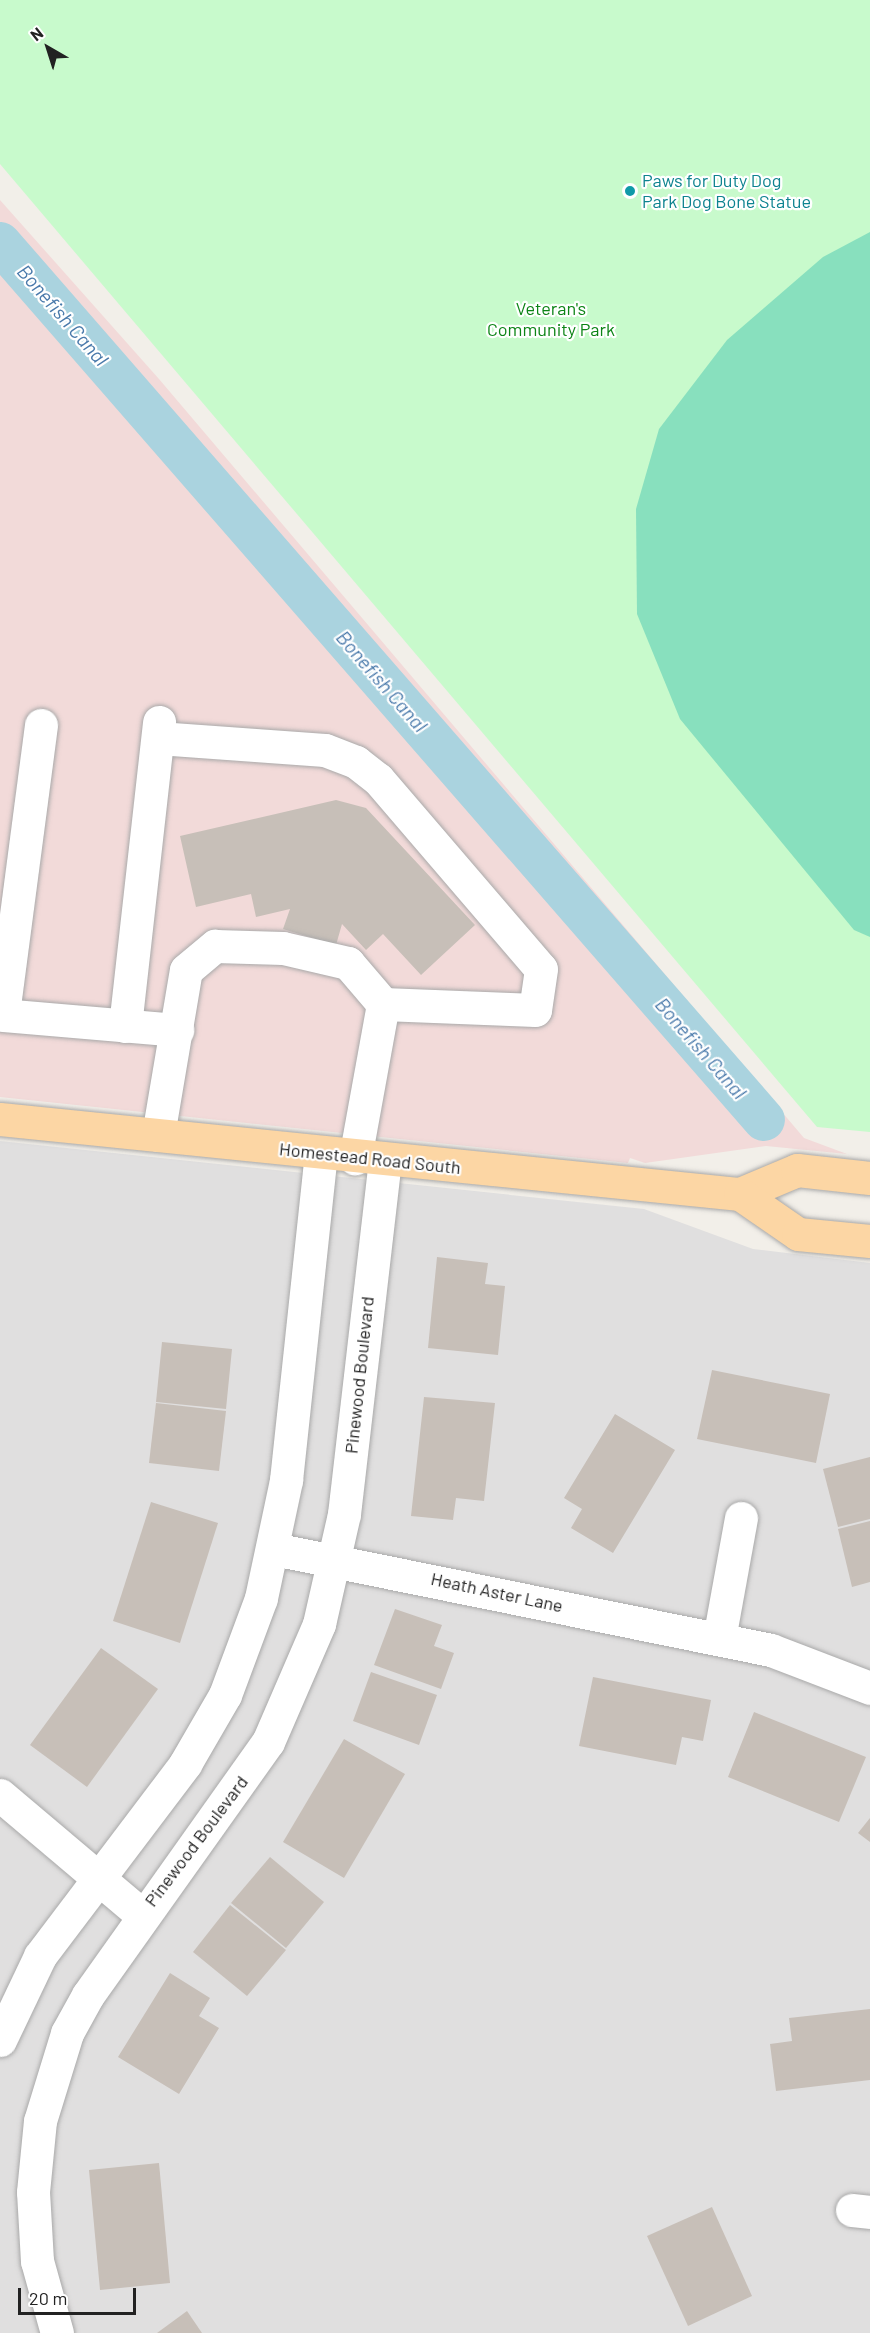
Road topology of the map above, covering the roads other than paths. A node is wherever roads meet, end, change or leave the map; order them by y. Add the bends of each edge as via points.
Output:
1 (41, 725) dead end
2 (383, 1004) junction
3 (125, 1026) junction
4 (177, 1030) junction
5 (0, 1119) edge
6 (158, 1135) junction
7 (321, 1154) junction
8 (370, 1160) junction
9 (870, 1178) edge
10 (740, 1194) junction
11 (870, 1241) edge
12 (741, 1518) dead end
13 (274, 1549) junction
14 (336, 1558) junction
15 (719, 1639) junction
16 (870, 1688) edge
17 (0, 1795) edge
18 (98, 1873) junction
19 (141, 1914) junction
20 (0, 2040) edge
21 (57, 2333) edge

1 - 3 street via 3,1015
2 - 3 street via 535,1010 541,969 378,779 356,762 325,750 159,730
2 - 4 street via 348,963 283,948 215,946 186,970
2 - 8 street, Pinewood Boulevard
3 - 4 street
4 - 6 street
5 - 6 main road, Homestead Road South
6 - 7 main road, Homestead Road South
7 - 8 main road, Homestead Road South
7 - 13 street via 297,1386
8 - 10 main road, Homestead Road South
8 - 14 street, Pinewood Boulevard
9 - 10 main road, Homestead Road South via 797,1170
10 - 11 main road, Homestead Road South via 798,1234
12 - 15 street
13 - 14 street, Heath Aster Lane
13 - 18 street via 225,1695 185,1764
14 - 15 street, Heath Aster Lane
14 - 19 street, Pinewood Boulevard via 319,1624 268,1742 230,1803
15 - 16 street, Heath Aster Lane via 771,1650
17 - 18 street
18 - 19 street
18 - 20 street via 40,1956
19 - 21 street, Pinewood Boulevard via 67,2033 40,2121 33,2192 37,2261

